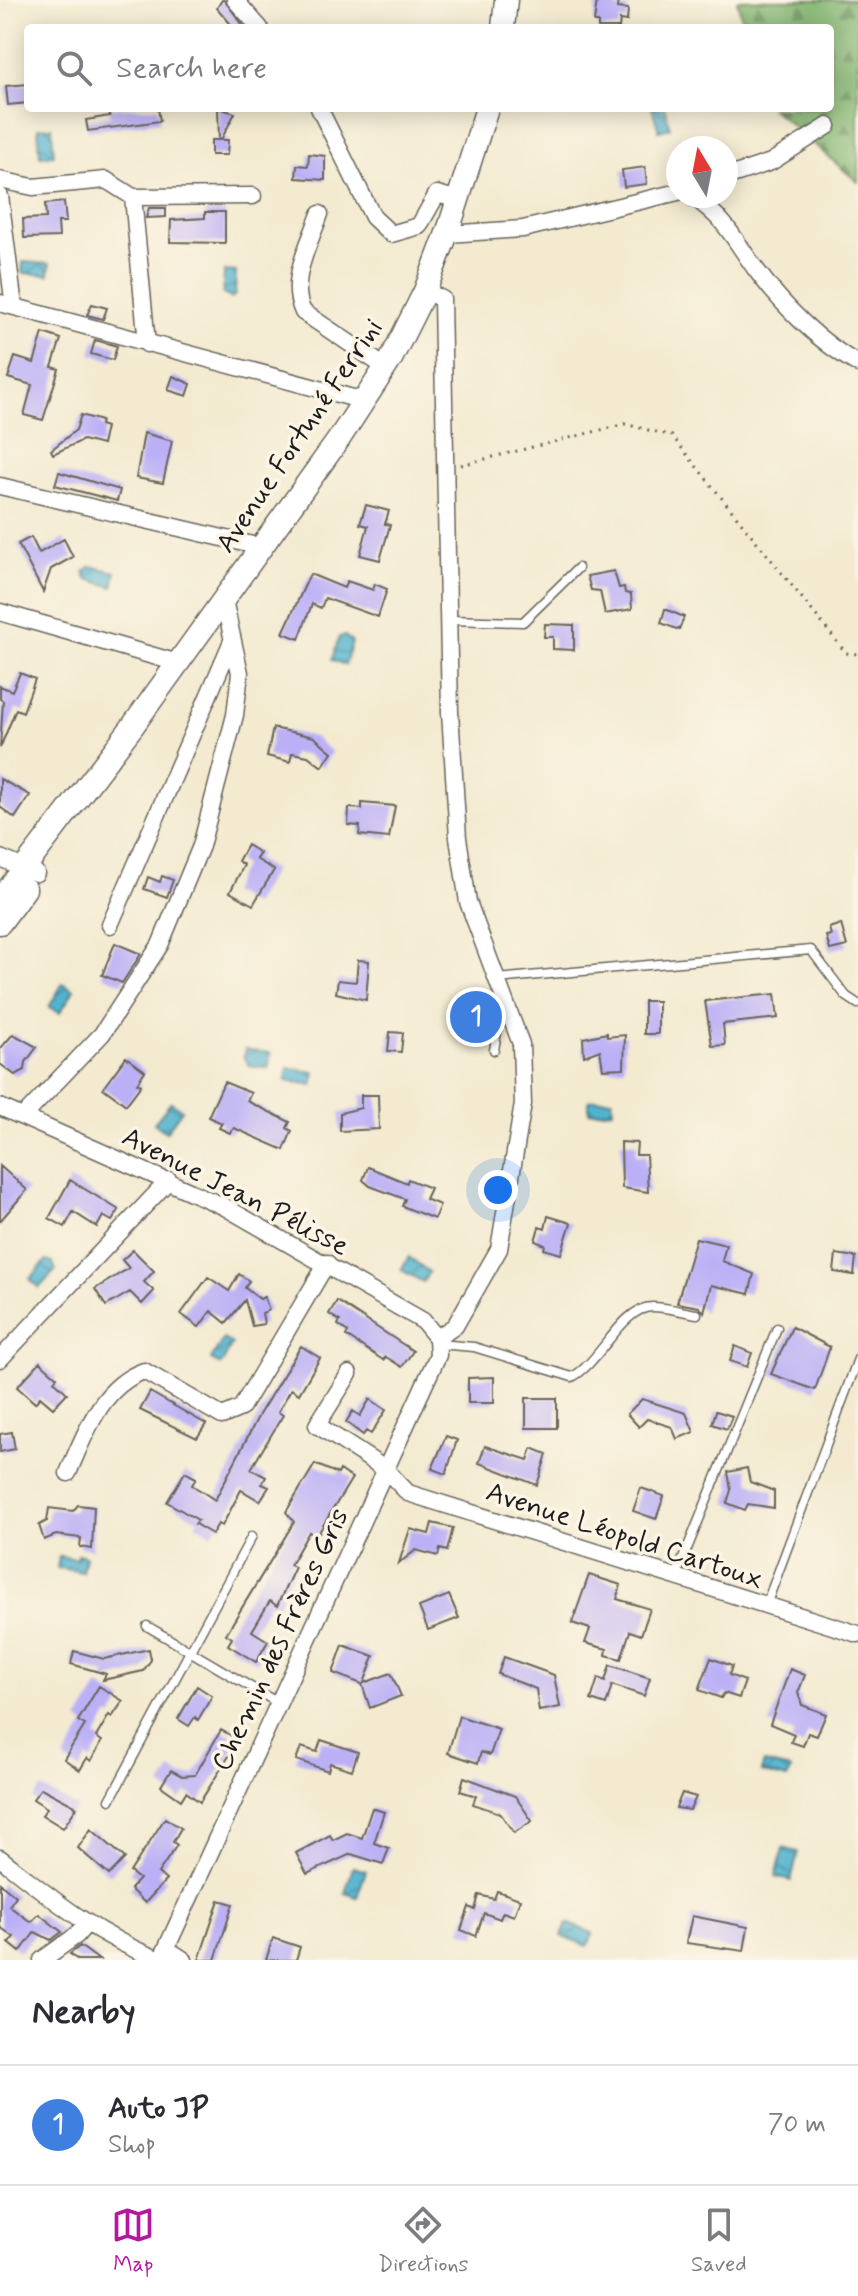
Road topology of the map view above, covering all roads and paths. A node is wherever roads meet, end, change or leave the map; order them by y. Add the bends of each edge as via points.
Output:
1 (235, 0) edge
2 (506, 0) edge
3 (256, 24) edge
4 (503, 24) edge
5 (321, 112) edge
6 (486, 112) edge
7 (828, 126) dead end
8 (738, 173) edge
9 (0, 180) edge
10 (666, 195) edge
11 (0, 196) edge
12 (253, 196) dead end
13 (133, 197) junction
14 (459, 200) junction
15 (709, 208) edge
16 (320, 214) dead end
17 (447, 234) junction
18 (425, 291) junction
19 (7, 305) edge
20 (147, 344) junction
21 (858, 364) edge
22 (385, 367) junction
23 (364, 401) junction
24 (445, 469) junction
25 (0, 486) edge
26 (261, 547) junction
27 (578, 568) dead end
28 (224, 600) junction
29 (0, 612) edge
30 (448, 620) junction
31 (232, 641) junction
32 (858, 654) edge
33 (178, 663) junction
34 (0, 858) edge
35 (30, 870) junction
36 (0, 900) edge
37 (0, 923) edge
38 (110, 925) dead end
39 (496, 979) junction
40 (503, 998) junction
41 (858, 1004) edge
42 (494, 1050) dead end
43 (0, 1107) edge
44 (23, 1117) junction
45 (169, 1180) junction
46 (327, 1263) junction
47 (697, 1314) dead end
48 (777, 1328) dead end
49 (438, 1341) junction
50 (0, 1359) edge
51 (858, 1359) edge
52 (349, 1374) dead end
53 (385, 1469) junction
54 (68, 1473) dead end
55 (252, 1536) dead end
56 (675, 1577) junction
57 (766, 1606) junction
58 (147, 1626) dead end
59 (858, 1634) edge
60 (190, 1650) junction
61 (278, 1703) junction
62 (110, 1800) dead end
63 (0, 1858) edge
64 (86, 1924) junction
65 (162, 1956) edge
66 (42, 1960) edge
67 (184, 1960) edge

1 - 3 street
2 - 4 main road
5 - 14 street via 373,217 391,234 419,226 437,194
6 - 14 main road, Avenue Fortuné Ferrini
7 - 8 street via 771,162
9 - 13 street via 33,187 106,180
10 - 17 street via 523,229
11 - 19 street
12 - 13 street
13 - 20 street
14 - 17 main road, Avenue Fortuné Ferrini
15 - 21 street via 800,320
16 - 22 street via 298,274 297,299 303,312
17 - 18 main road, Avenue Fortuné Ferrini
18 - 22 main road, Avenue Fortuné Ferrini
18 - 24 street via 442,299
19 - 20 street
20 - 23 street
22 - 23 main road, Avenue Fortuné Ferrini
23 - 26 main road, Avenue Fortuné Ferrini
24 - 30 street
24 - 32 path via 625,424 672,436 846,653
25 - 26 street
26 - 28 main road, Avenue Fortuné Ferrini
27 - 30 lane via 523,622
28 - 31 street
28 - 33 main road, Avenue Fortuné Ferrini
29 - 33 street
30 - 39 street via 458,838 468,902
31 - 38 street
31 - 44 street via 240,673 235,715 201,846 160,945 102,1034
33 - 35 main road, Avenue Fortuné Ferrini
34 - 35 street
35 - 36 main road, Avenue Fortuné Ferrini
35 - 37 main road, Avenue Fortuné Ferrini
39 - 40 street
39 - 41 lane via 811,950
40 - 42 lane
40 - 49 street via 521,1044 523,1104 499,1249 455,1326
43 - 44 street, Avenue Jean Pélisse
44 - 45 street, Avenue Jean Pélisse
45 - 46 street, Avenue Jean Pélisse
45 - 50 street
46 - 49 street, Avenue Jean Pélisse via 423,1321
46 - 54 street via 241,1408 222,1416 144,1371 124,1378 92,1418
47 - 49 lane via 650,1307 634,1312 585,1371 572,1377
48 - 56 lane
49 - 53 street, Chemin des Frères Gris via 438,1355
51 - 57 lane
52 - 53 street, Avenue Léopold Cartoux via 317,1425
53 - 56 street, Avenue Léopold Cartoux via 408,1493
53 - 61 street, Chemin des Frères Gris
55 - 60 lane
56 - 57 street, Avenue Léopold Cartoux
57 - 59 street, Avenue Léopold Cartoux
58 - 60 lane
60 - 61 lane
60 - 62 lane
61 - 65 street, Chemin des Frères Gris
63 - 64 street
64 - 65 street via 114,1942
64 - 66 street
65 - 67 street

